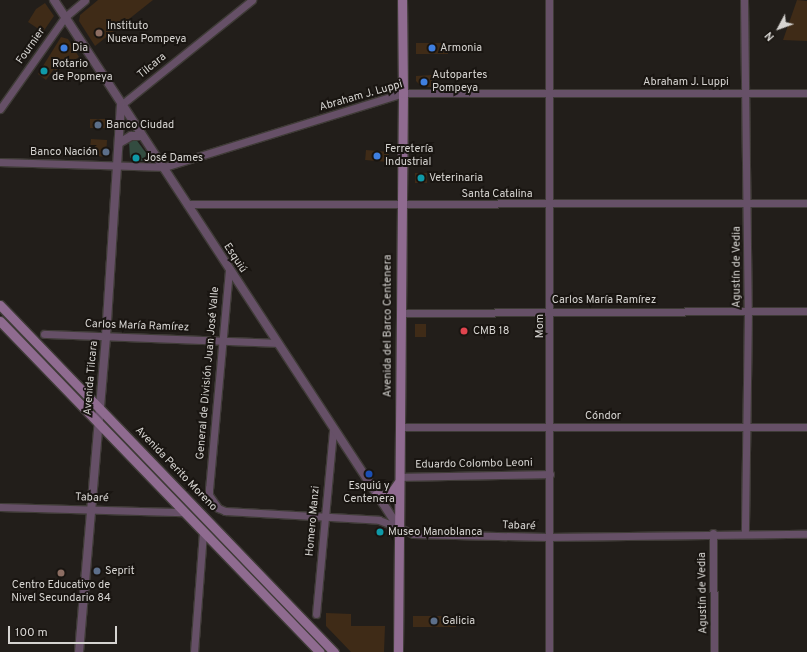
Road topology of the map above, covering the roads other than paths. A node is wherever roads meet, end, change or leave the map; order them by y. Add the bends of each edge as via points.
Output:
1 (54, 0) edge
2 (85, 0) edge
3 (252, 0) edge
4 (402, 0) edge
5 (549, 0) edge
6 (744, 0) edge
7 (65, 17) junction
8 (550, 92) junction
9 (403, 93) junction
10 (744, 93) junction
11 (807, 93) edge
12 (121, 105) junction
13 (0, 109) edge
14 (142, 136) junction
15 (119, 143) junction
16 (0, 162) edge
17 (117, 166) junction
18 (164, 167) junction
19 (748, 203) junction
20 (807, 203) edge
21 (187, 204) junction
22 (400, 205) junction
23 (551, 205) junction
24 (229, 270) junction
25 (0, 305) edge
26 (748, 310) junction
27 (551, 311) junction
28 (807, 311) edge
29 (400, 313) junction
30 (0, 321) edge
31 (44, 334) dead end
32 (106, 336) junction
33 (223, 340) junction
34 (276, 343) junction
35 (99, 407) junction
36 (98, 424) junction
37 (399, 427) junction
38 (550, 427) junction
39 (747, 427) junction
40 (807, 427) edge
41 (333, 430) junction
42 (550, 474) junction
43 (399, 479) junction
44 (376, 495) junction
45 (212, 502) joint
46 (0, 507) edge
47 (90, 509) junction
48 (184, 512) junction
49 (324, 516) junction
50 (398, 528) junction
51 (203, 531) junction
52 (713, 533) junction
53 (745, 533) junction
54 (807, 534) edge
55 (548, 538) junction
56 (316, 614) dead end
57 (312, 648) edge
58 (79, 652) edge
59 (194, 652) edge
60 (320, 652) edge
61 (334, 652) edge
62 (398, 652) edge
63 (549, 652) edge
64 (714, 652) edge

1 - 7 street, Esquiú
2 - 7 street, Fournier
3 - 12 street, Tilcara
4 - 9 main road, Avenida del Barco Centenera
5 - 8 street, Mom
6 - 10 street, Agustín de Vedia
7 - 12 street, Esquiú
7 - 13 street, Fournier
8 - 9 street, Abraham J. Luppi
8 - 10 street, Abraham J. Luppi
8 - 23 street, Mom
9 - 18 street, Abraham J. Luppi
9 - 22 main road, Avenida del Barco Centenera
10 - 11 street, Abraham J. Luppi
10 - 19 street, Agustín de Vedia
12 - 14 street, Esquiú
12 - 15 street, Avenida Tilcara
14 - 15 street via 131,136
14 - 18 street, Esquiú
15 - 17 street, Avenida Tilcara
16 - 17 street, Abraham J. Luppi
17 - 18 street, Abraham J. Luppi
17 - 32 street, Avenida Tilcara
18 - 21 street, Esquiú
19 - 20 street, Santa Catalina
19 - 23 street, Santa Catalina
19 - 26 street, Agustín de Vedia
21 - 22 street, Santa Catalina
21 - 24 street, Esquiú
22 - 23 street, Santa Catalina
22 - 29 main road, Avenida del Barco Centenera
23 - 27 street, Mom
24 - 33 street, General de División Juan José Valle
24 - 34 street, Esquiú
25 - 35 main road, Avenida Perito Moreno
26 - 27 street, Carlos María Ramírez
26 - 28 street, Carlos María Ramírez
26 - 39 street, Agustín de Vedia
27 - 29 street, Carlos María Ramírez
27 - 38 street, Mom
29 - 37 main road, Avenida del Barco Centenera
30 - 36 main road
31 - 32 street, Carlos María Ramírez
32 - 33 street, Carlos María Ramírez
32 - 35 street, Avenida Tilcara
33 - 34 street, Carlos María Ramírez
33 - 45 street, General de División Juan José Valle via 209,488
34 - 41 street, Esquiú
35 - 36 street, Avenida Tilcara
35 - 61 main road, Avenida Perito Moreno
36 - 47 street, Avenida Tilcara
36 - 48 main road
37 - 38 street, Cóndor
37 - 43 main road, Avenida del Barco Centenera
38 - 39 street, Cóndor
38 - 42 street, Mom
39 - 40 street, Cóndor
39 - 53 street, Agustín de Vedia
41 - 44 street, Esquiú
41 - 49 street, Homero Manzi
42 - 43 street, Eduardo Colombo Leoni
42 - 55 street, Mom
43 - 44 main road via 389,496
43 - 50 main road, Avenida del Barco Centenera
44 - 50 street, Esquiú
45 - 49 street, Tabaré via 225,511
46 - 47 street, Tabaré
47 - 48 street, Tabaré
47 - 58 street, Avenida Tilcara
48 - 51 main road
49 - 50 street, Tabaré via 379,520
49 - 56 street, Homero Manzi
50 - 55 street, Tabaré via 413,534
50 - 62 main road, Avenida del Barco Centenera
51 - 57 main road
51 - 59 street
52 - 53 street, Tabaré
52 - 55 street, Tabaré
52 - 64 street, Agustín de Vedia
53 - 54 street, Tabaré
55 - 63 street, Mom
57 - 60 main road

